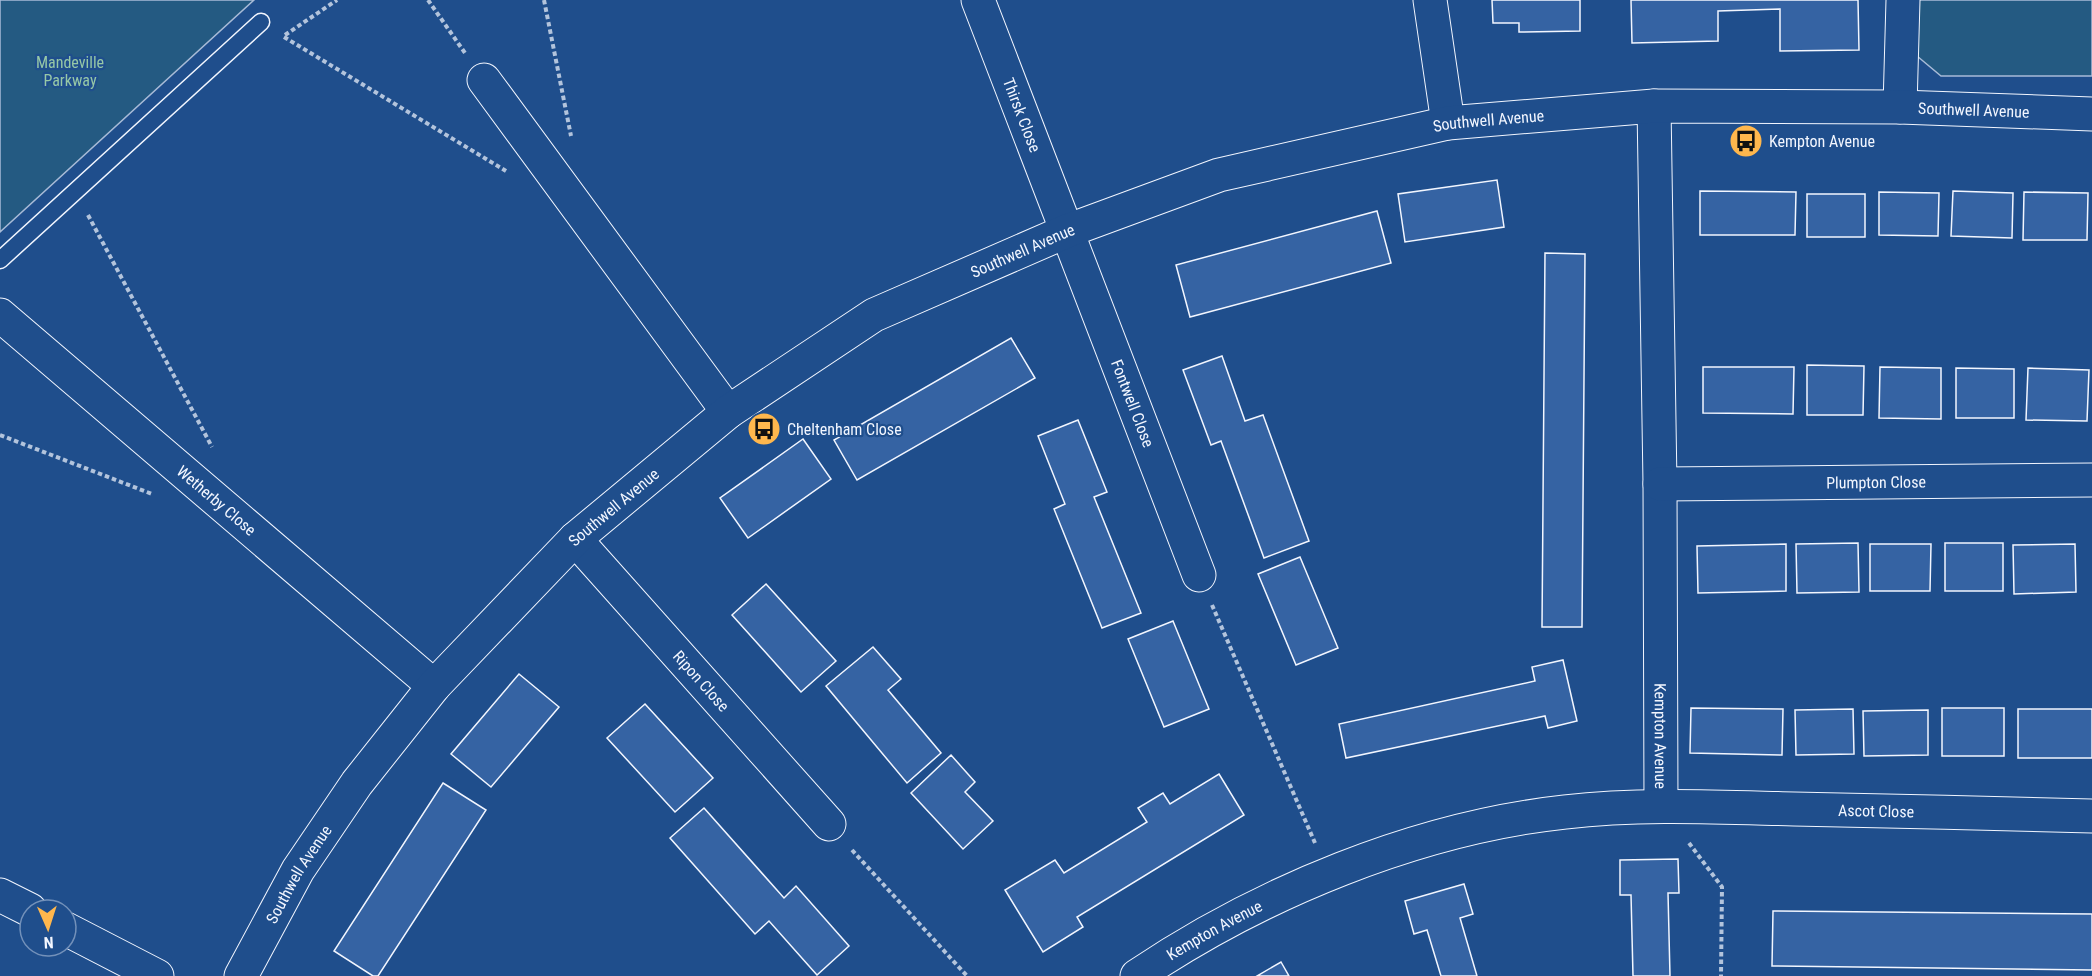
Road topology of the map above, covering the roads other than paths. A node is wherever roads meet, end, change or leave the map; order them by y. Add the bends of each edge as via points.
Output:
1 (978, 0) edge
2 (1430, 0) edge
3 (1903, 0) edge
4 (261, 22) road end
5 (484, 80) road end
6 (1654, 106) junction
7 (1900, 107) junction
8 (2092, 114) edge
9 (1448, 123) junction
10 (1067, 231) junction
11 (0, 260) edge
12 (0, 315) edge
13 (728, 412) junction
14 (2092, 480) edge
15 (1660, 484) junction
16 (574, 539) junction
17 (1199, 574) road end
18 (434, 686) junction
19 (1661, 806) junction
20 (2092, 816) edge
21 (829, 824) road end
22 (0, 894) edge
23 (18, 904) edge
24 (78, 935) edge
25 (157, 976) edge
26 (241, 976) edge
27 (1137, 976) edge

1 - 10 street, Thirsk Close
2 - 9 street
3 - 7 street
4 - 11 lane
5 - 13 street
6 - 7 street, Southwell Avenue
6 - 9 street, Southwell Avenue
6 - 15 street, Kempton Avenue
7 - 8 street, Southwell Avenue
9 - 10 street, Southwell Avenue via 1219,175
10 - 13 street, Southwell Avenue via 874,315
10 - 17 street, Fontwell Close
12 - 18 street, Wetherby Close
13 - 16 street, Southwell Avenue
14 - 15 street, Plumpton Close
15 - 19 street, Kempton Avenue
16 - 18 street, Southwell Avenue
16 - 21 street, Ripon Close
18 - 26 street, Southwell Avenue via 357,783 298,870
19 - 20 street, Ascot Close
19 - 27 street, Kempton Avenue via 1564,812 1480,826 1402,848 1328,874 1249,909
22 - 23 street
24 - 25 street

